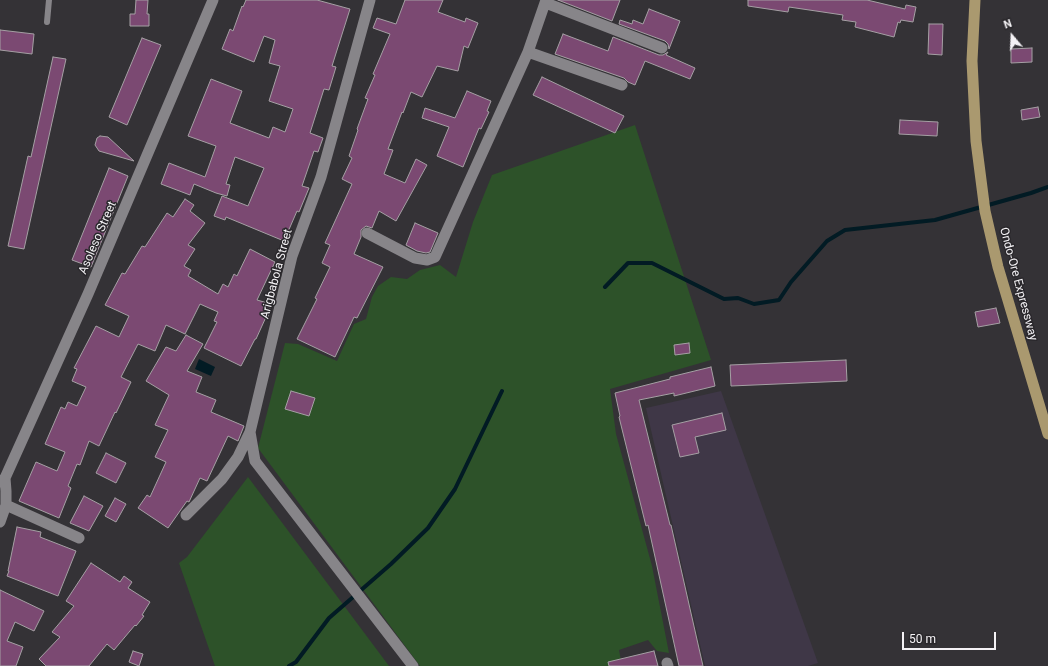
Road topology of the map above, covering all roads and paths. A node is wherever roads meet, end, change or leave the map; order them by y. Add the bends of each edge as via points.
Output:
1 (49, 0) edge
2 (213, 0) edge
3 (370, 0) edge
4 (975, 0) edge
5 (546, 1) edge
6 (46, 22) dead end
7 (662, 48) dead end
8 (528, 52) junction
9 (622, 85) dead end
10 (367, 233) dead end
11 (250, 432) junction
12 (1048, 434) edge
13 (2, 480) edge
14 (6, 505) junction
15 (186, 515) dead end
16 (0, 522) edge
17 (79, 538) dead end
18 (413, 666) edge

1 - 6 lane
2 - 13 street, Asoleso Street via 88,294
3 - 11 street, Arigbabola Street via 321,177 292,256
4 - 12 main road, Ondo-Ore Expressway via 972,61 976,141 985,211 998,267
5 - 7 street
5 - 8 street
8 - 9 street
8 - 10 street via 435,257 427,260 415,258
11 - 15 street, Arigbabola Street via 238,457 222,479
11 - 18 street via 255,460
13 - 14 street via 6,491
14 - 16 street
14 - 17 street

